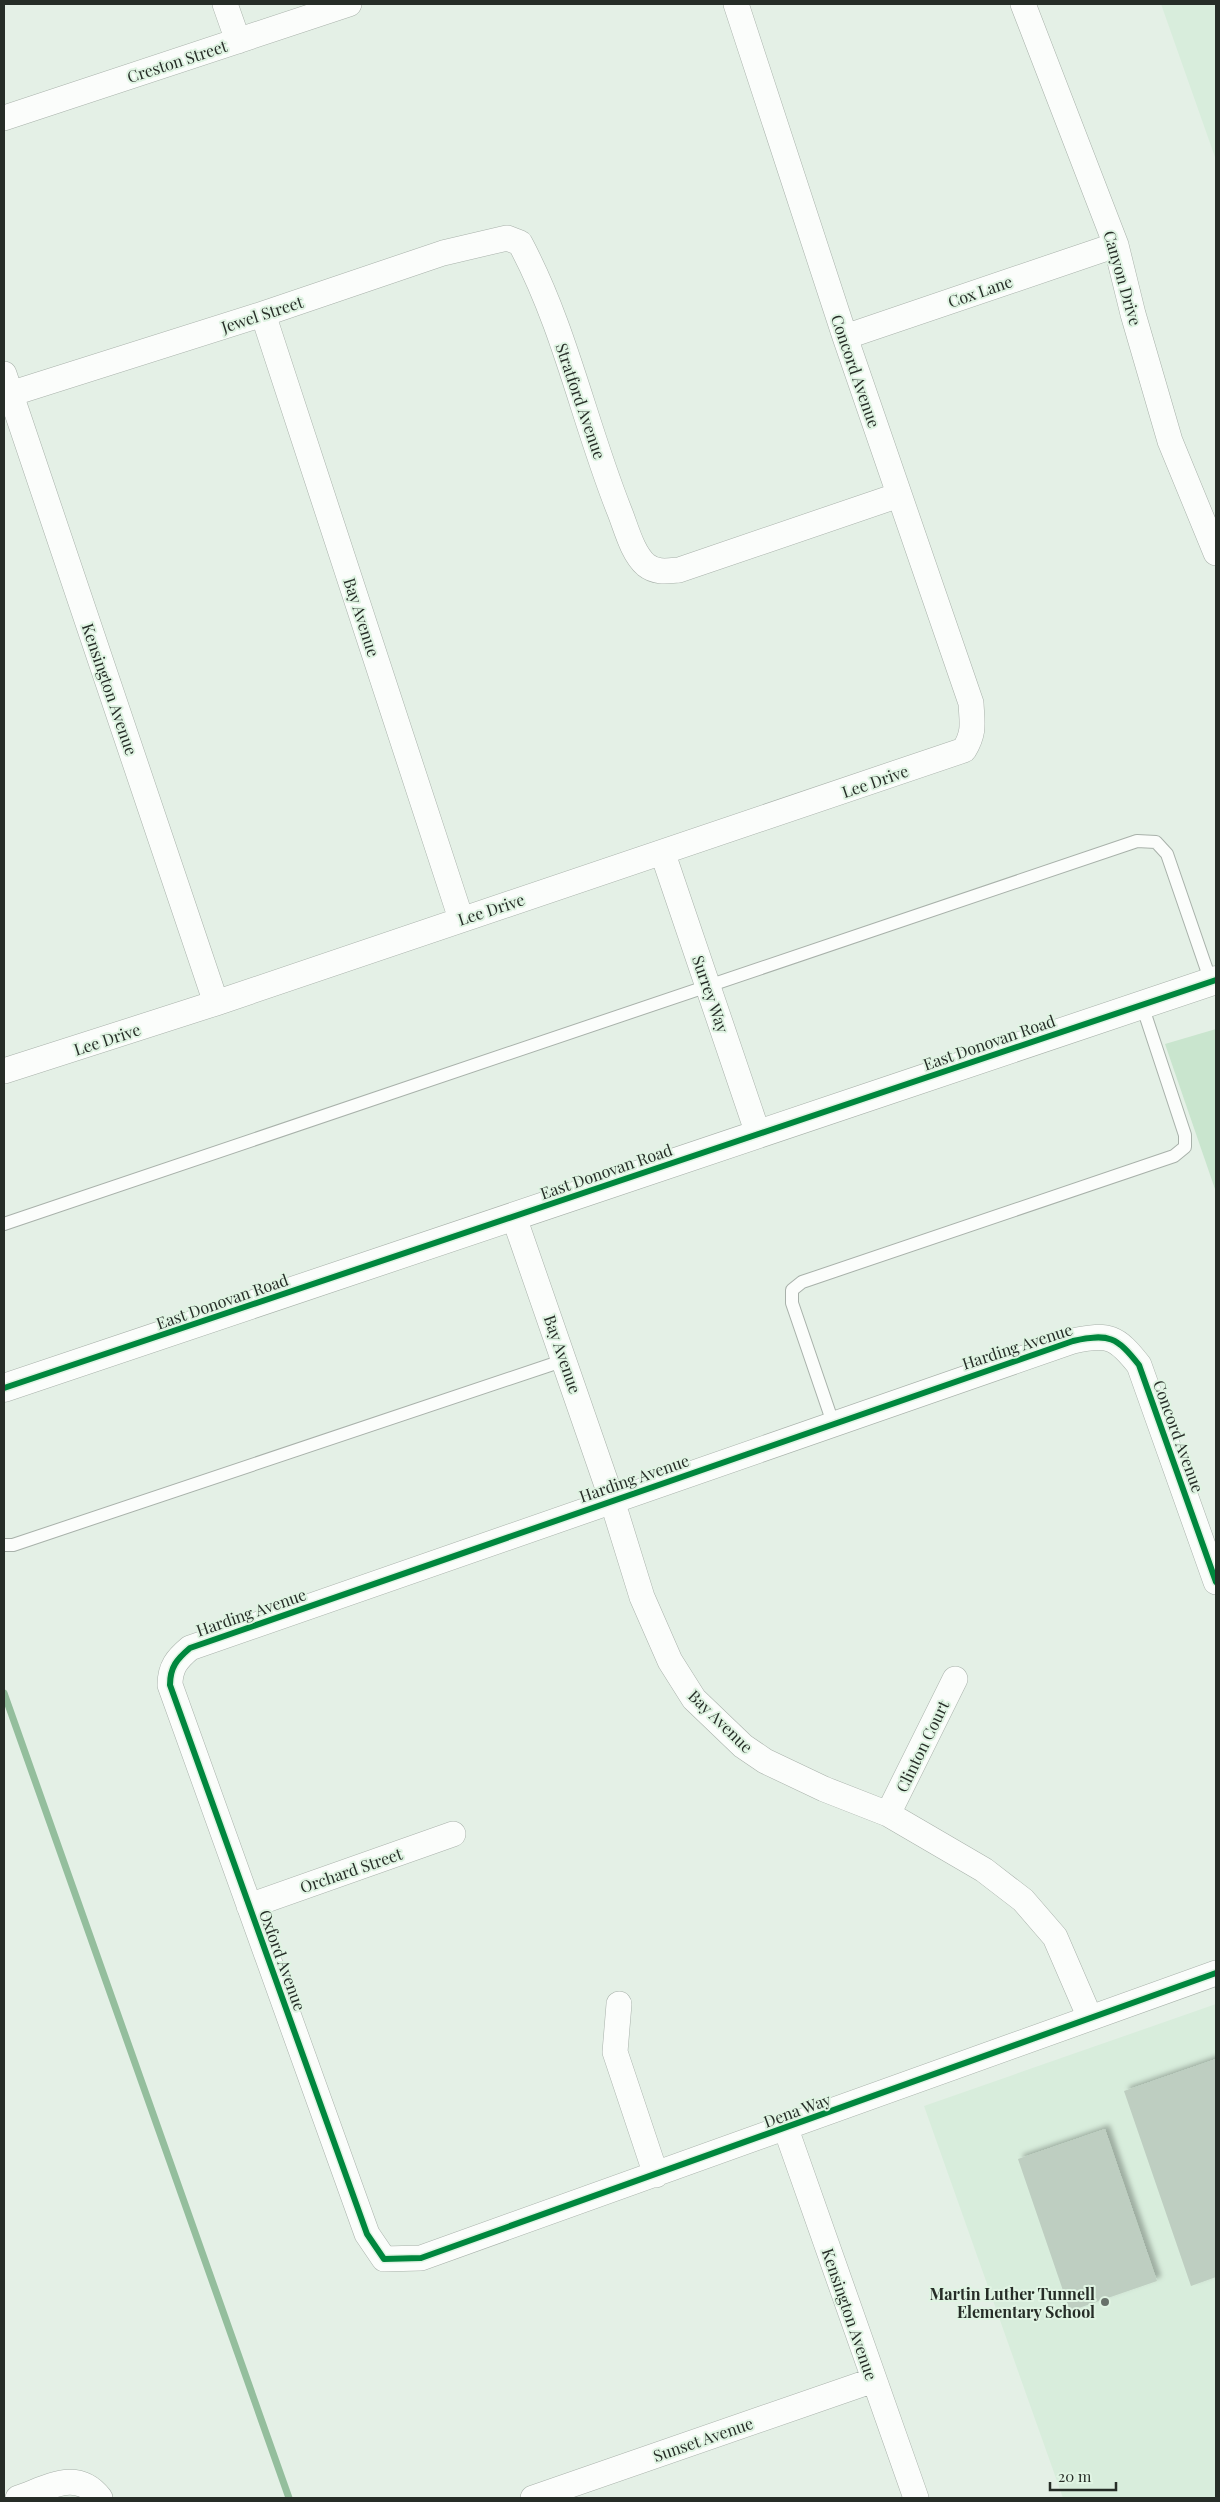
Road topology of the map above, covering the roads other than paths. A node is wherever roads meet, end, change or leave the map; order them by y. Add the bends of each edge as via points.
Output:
1 (225, 4) edge
2 (349, 4) edge
3 (736, 4) edge
4 (1023, 4) edge
5 (238, 40) junction
6 (4, 118) edge
7 (514, 240) joint
8 (1116, 245) junction
9 (263, 314) junction
10 (844, 337) junction
11 (7, 384) edge
12 (899, 495) junction
13 (1216, 553) edge
14 (972, 737) joint
15 (663, 854) junction
16 (462, 919) junction
17 (1214, 981) edge
18 (708, 986) junction
19 (216, 1003) junction
20 (1142, 1005) junction
21 (4, 1071) edge
22 (758, 1134) junction
23 (514, 1216) junction
24 (4, 1224) edge
25 (1112, 1338) joint
26 (565, 1360) junction
27 (4, 1388) edge
28 (833, 1423) junction
29 (612, 1500) junction
30 (4, 1545) edge
31 (1216, 1582) edge
32 (173, 1666) joint
33 (955, 1679) dead end
34 (888, 1814) junction
35 (453, 1834) dead end
36 (249, 1906) junction
37 (1216, 1973) edge
38 (619, 2004) dead end
39 (1090, 2018) junction
40 (786, 2129) junction
41 (656, 2175) junction
42 (384, 2258) joint
43 (874, 2380) junction
44 (96, 2493) edge
45 (18, 2498) edge
46 (533, 2498) edge
47 (916, 2498) edge

1 - 5 street
2 - 5 street, Creston Street
3 - 10 street, Concord Avenue
4 - 8 street, Canyon Drive
5 - 6 street, Creston Street
7 - 9 street, Jewel Street via 507,238 443,253
7 - 12 street, Stratford Avenue via 520,243 540,280 612,493 634,547 645,564 659,571 679,570
8 - 10 street, Cox Lane
8 - 13 street, Canyon Drive via 1170,441
9 - 11 street, Jewel Street
9 - 16 street, Bay Avenue
10 - 12 street, Concord Avenue
11 - 19 street, Kensington Avenue
12 - 14 street, Concord Avenue via 971,703
14 - 15 street, Lee Drive via 964,750
15 - 16 street, Lee Drive
15 - 18 street, Surrey Way
16 - 19 street, Lee Drive
17 - 18 lane via 1167,854 1156,842 1137,841
17 - 20 street, East Donovan Road
18 - 22 street, Surrey Way
18 - 24 lane
19 - 21 street, Lee Drive
20 - 22 street, East Donovan Road
20 - 28 lane via 1185,1135 1184,1147 1174,1156 802,1282 792,1290 792,1303
22 - 23 street, East Donovan Road
23 - 26 street, Bay Avenue
23 - 27 street, East Donovan Road
25 - 28 street, Harding Avenue via 1095,1336 1073,1341
25 - 31 street, Concord Avenue via 1139,1365
26 - 29 street, Bay Avenue
26 - 30 lane via 13,1545
28 - 29 street, Harding Avenue
29 - 32 street, Harding Avenue via 190,1648
29 - 34 street, Bay Avenue via 642,1597 670,1661 694,1699 743,1746 765,1761
32 - 36 street, Oxford Avenue via 170,1685
33 - 34 street, Clinton Court
34 - 39 street, Bay Avenue via 984,1870 1023,1900 1055,1937
35 - 36 street, Orchard Street
36 - 42 street, Oxford Avenue via 366,2234
37 - 39 street, Dena Way
38 - 41 street via 615,2052
39 - 40 street, Dena Way
40 - 41 street, Dena Way
40 - 43 street, Kensington Avenue
41 - 42 street, Dena Way via 421,2258
43 - 46 street, Sunset Avenue
43 - 47 street, Kensington Avenue
44 - 45 street via 80,2482 64,2483

